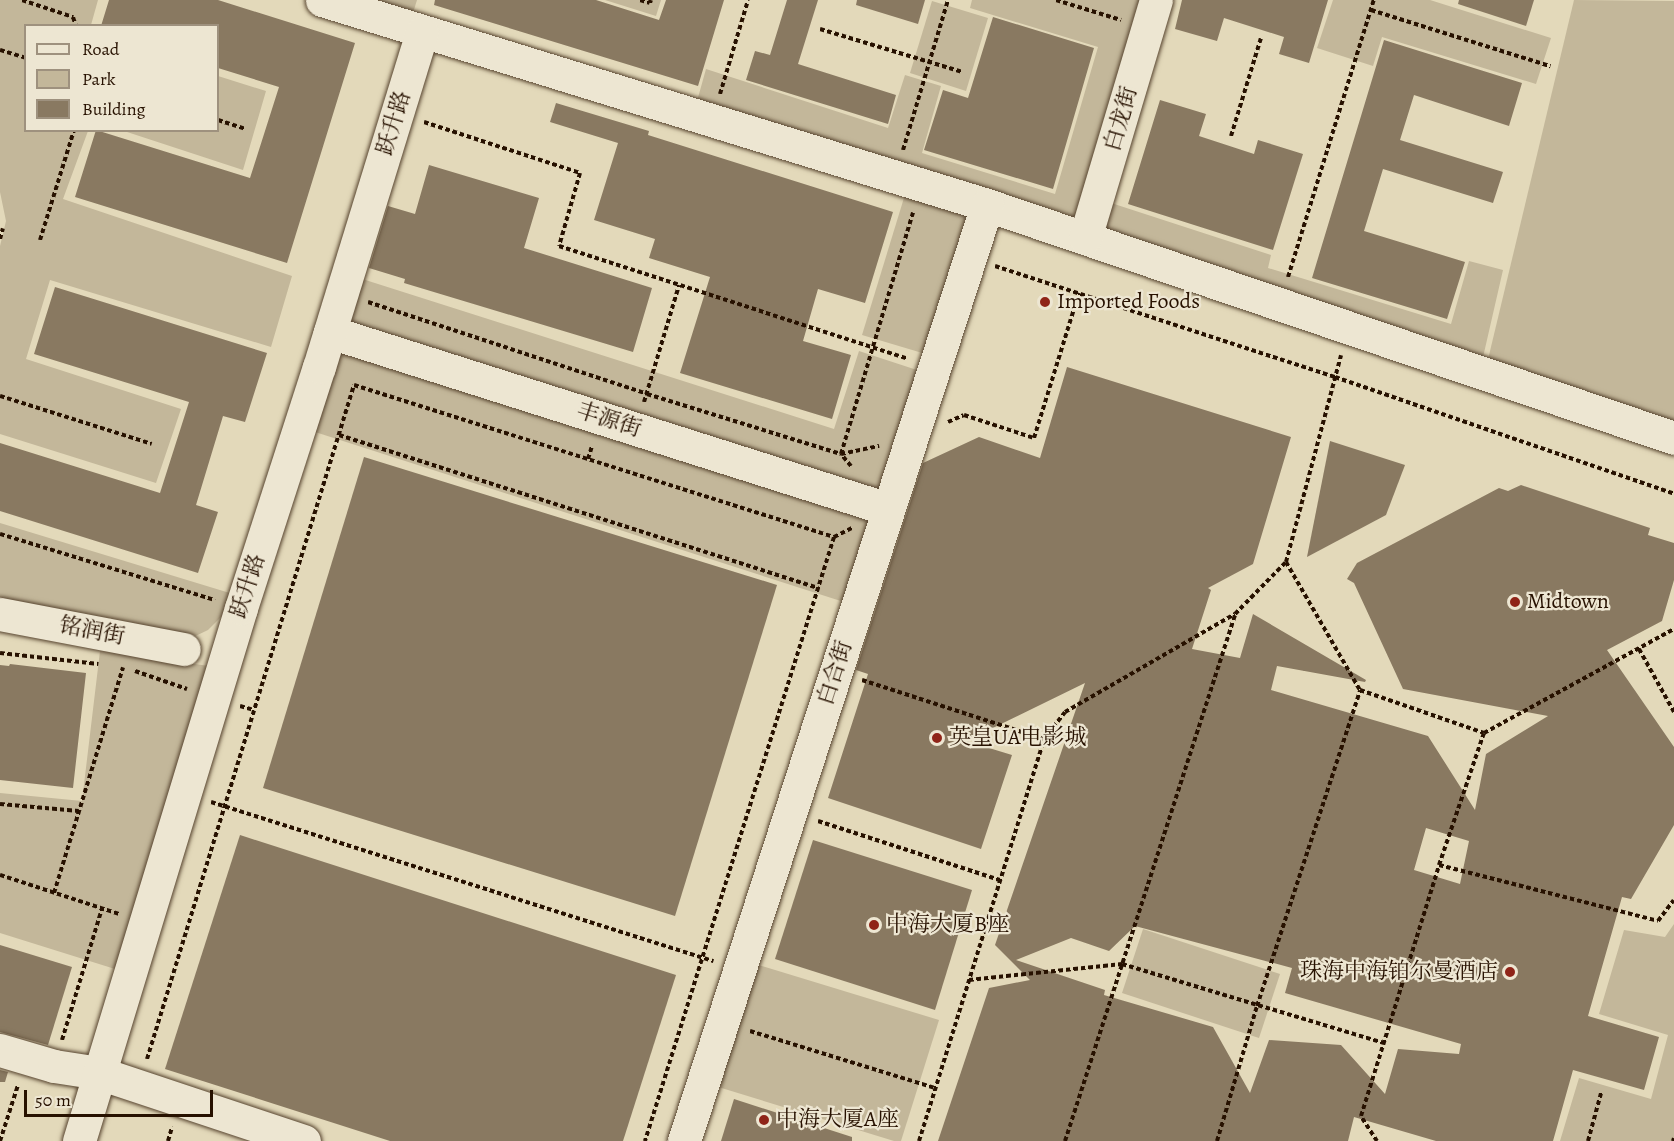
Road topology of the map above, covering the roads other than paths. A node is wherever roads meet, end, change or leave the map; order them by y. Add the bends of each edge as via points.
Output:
1 (322, 0) edge
2 (1152, 14) edge
3 (422, 32) junction
4 (987, 205) junction
5 (1085, 238) junction
6 (330, 332) junction
7 (1674, 438) edge
8 (888, 509) junction
9 (241, 608) junction
10 (0, 614) edge
11 (184, 649) junction
12 (213, 699) junction
13 (27, 1058) edge
14 (99, 1073) junction
15 (79, 1141) edge
16 (304, 1141) edge
17 (684, 1141) edge

1 - 3 street
2 - 5 street, 白龙街
3 - 4 street
3 - 6 street, 跃升路
4 - 5 street
4 - 8 street, 白合街
5 - 7 street
6 - 8 street, 丰源街
6 - 9 street, 跃升路
8 - 17 street, 白合街
9 - 11 street, 铭润街 via 219,638
9 - 12 street, 跃升路
10 - 11 street, 铭润街 via 127,653
11 - 12 street, 铭润街 via 207,661 215,682
12 - 14 street, 跃升路
13 - 14 street
14 - 15 street, 跃升路
14 - 16 street

